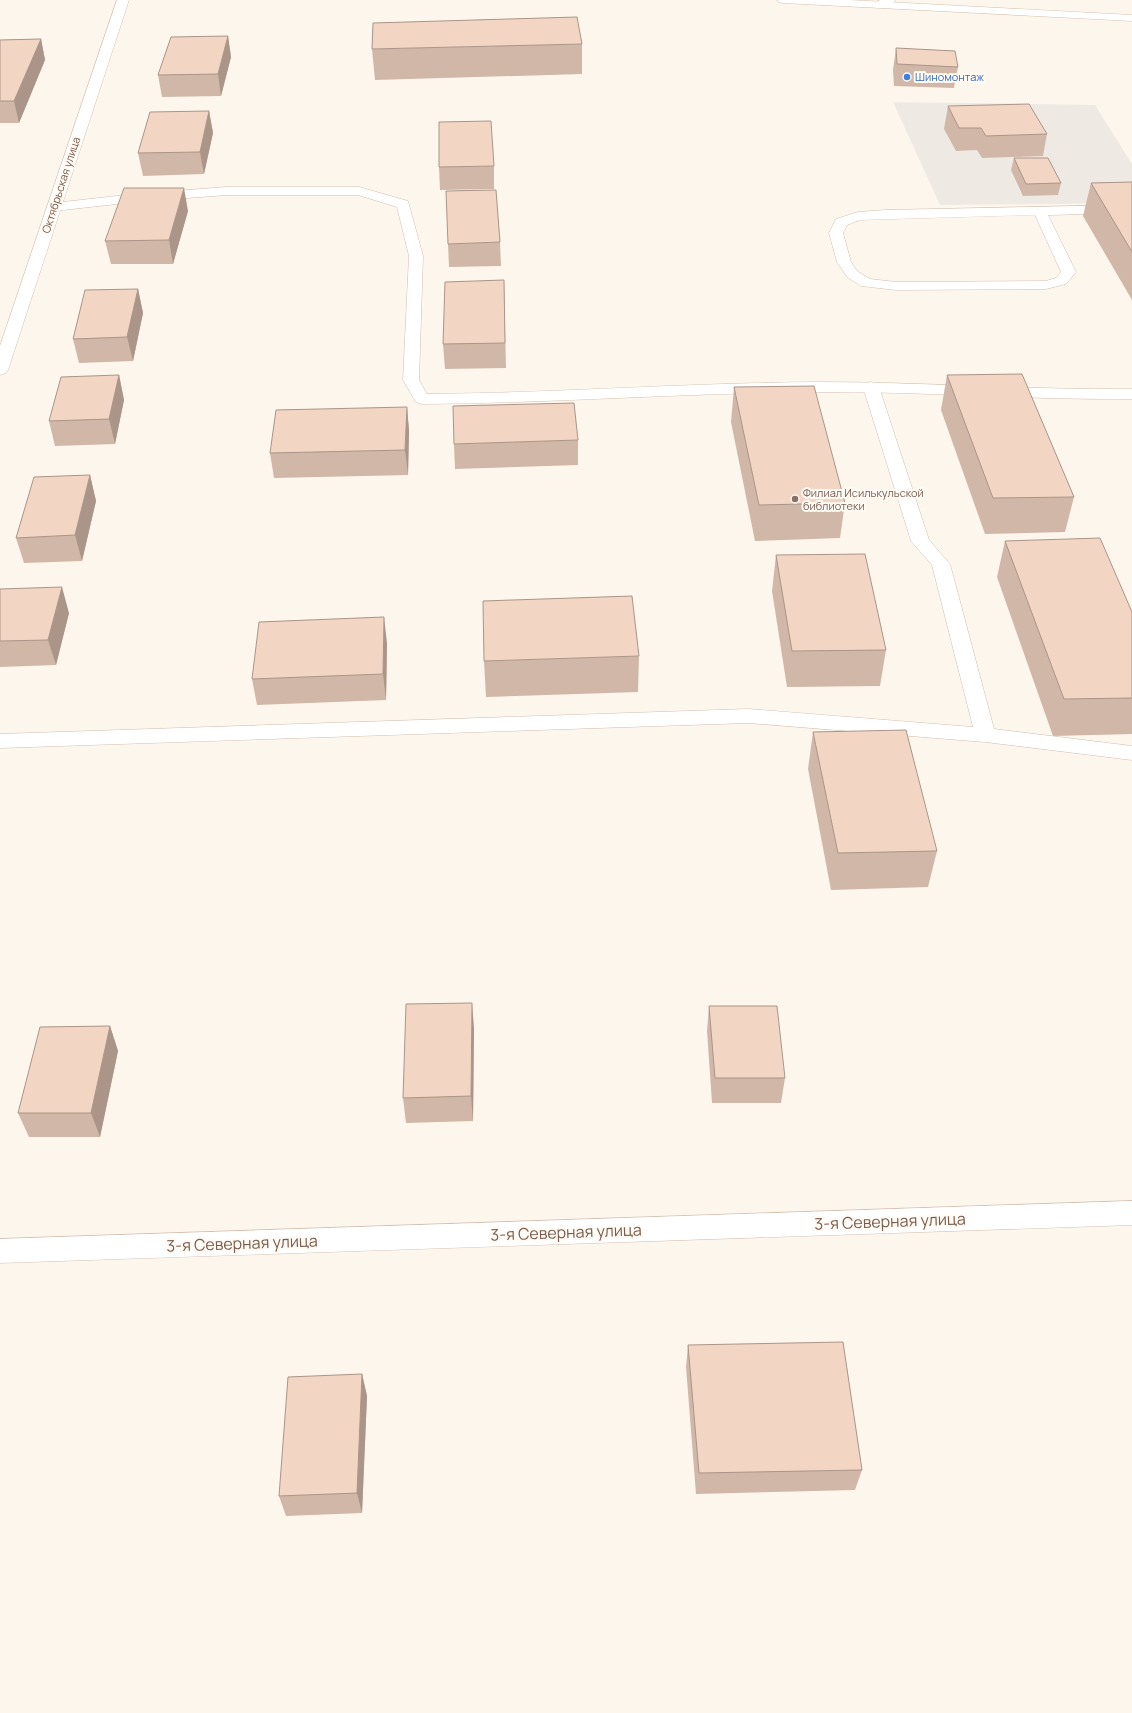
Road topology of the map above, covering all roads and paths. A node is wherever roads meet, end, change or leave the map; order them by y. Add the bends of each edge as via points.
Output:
1 (123, 0) edge
2 (783, 0) edge
3 (890, 0) edge
4 (878, 5) junction
5 (1132, 18) edge
6 (54, 207) junction
7 (1132, 209) edge
8 (1040, 212) junction
9 (0, 370) edge
10 (871, 387) junction
11 (1132, 394) edge
12 (985, 735) junction
13 (0, 741) edge
14 (1132, 753) edge
15 (1132, 1213) edge
16 (0, 1251) edge

1 - 6 street, Октябрьская улица
2 - 4 street
3 - 4 street
4 - 5 street
6 - 9 street, Октябрьская улица
6 - 10 street via 227,191 359,191 403,204 416,256 411,380 422,399 500,399 696,390
7 - 8 street
8 - 8 street via 858,216 841,222 836,233 844,262 852,274 866,283 896,286 1046,285 1061,281 1069,272
10 - 11 street via 1087,395
10 - 12 street via 920,540 941,564
12 - 13 street via 748,716
12 - 14 street
15 - 16 street, 3-я Северная улица

